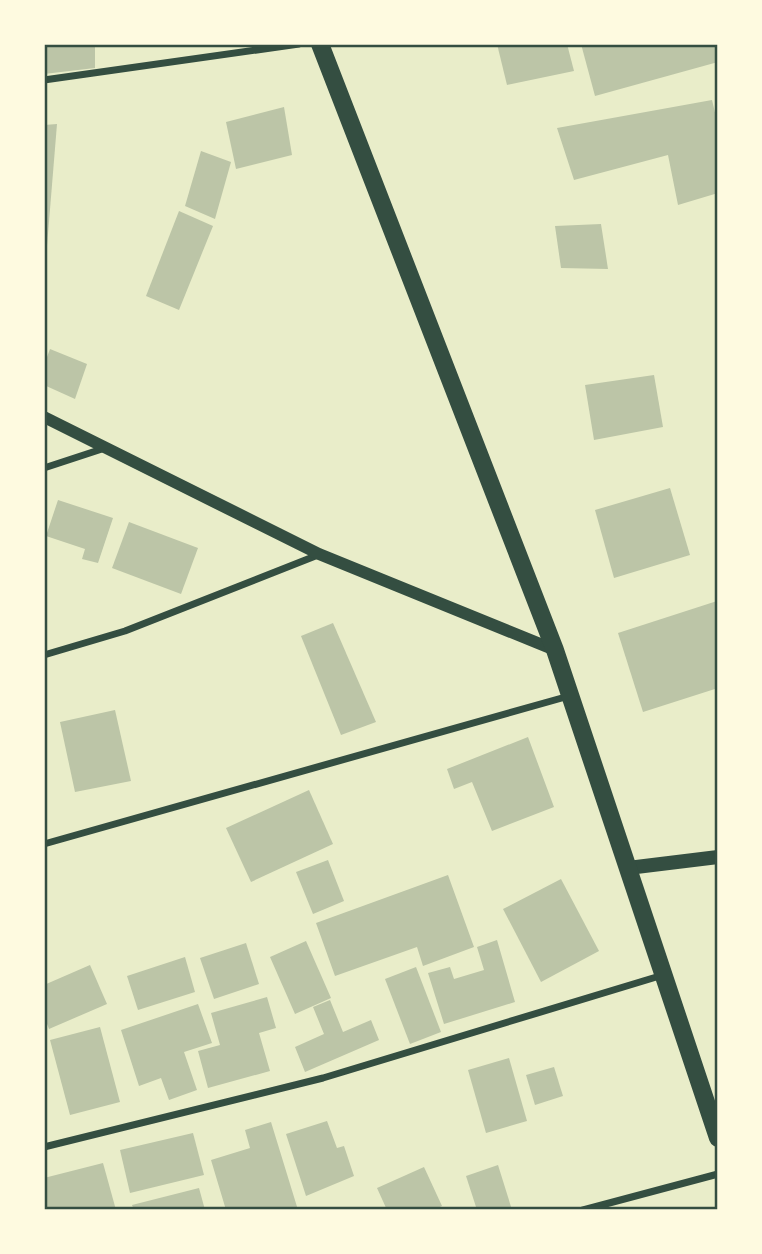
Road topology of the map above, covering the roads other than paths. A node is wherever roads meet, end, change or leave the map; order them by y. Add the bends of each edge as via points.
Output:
1 (299, 44) edge
2 (320, 44) edge
3 (44, 80) edge
4 (44, 418) edge
5 (105, 448) junction
6 (44, 468) edge
7 (319, 554) junction
8 (555, 650) junction
9 (44, 655) edge
10 (570, 696) junction
11 (44, 844) edge
12 (718, 858) edge
13 (628, 867) junction
14 (663, 975) junction
15 (718, 1138) edge
16 (44, 1147) edge
17 (718, 1174) edge
18 (583, 1210) edge

1 - 3 street
2 - 8 main road
4 - 5 street
5 - 6 street
5 - 7 street
7 - 8 street
7 - 9 street via 125,631
8 - 10 main road
10 - 11 street
10 - 13 main road
12 - 13 main road
13 - 14 main road
14 - 15 main road
14 - 16 street via 323,1078
17 - 18 street

